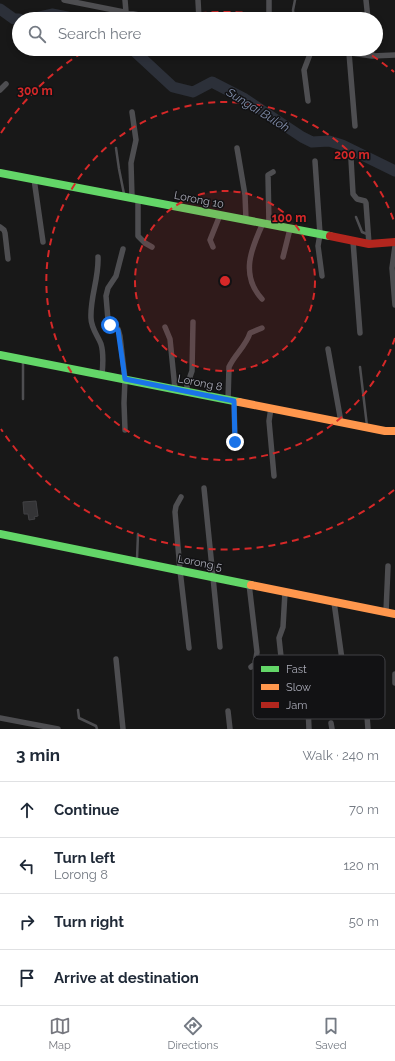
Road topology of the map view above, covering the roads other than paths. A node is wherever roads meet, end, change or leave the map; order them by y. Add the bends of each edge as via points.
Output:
1 (64, 0) edge
2 (125, 0) edge
3 (198, 0) edge
4 (268, 0) edge
5 (295, 0) edge
6 (366, 0) edge
7 (90, 3) edge
8 (126, 12) joint
9 (199, 12) edge
10 (269, 12) edge
11 (293, 12) edge
12 (367, 12) edge
13 (395, 55) edge
14 (309, 56) edge
15 (349, 56) edge
16 (383, 56) edge
17 (6, 84) dead end
18 (0, 90) edge
19 (308, 101) dead end
20 (132, 112) dead end
21 (354, 126) dead end
22 (116, 148) dead end
23 (237, 148) dead end
24 (351, 159) dead end
25 (315, 161) dead end
26 (273, 172) dead end
27 (0, 173) edge
28 (34, 179) junction
29 (131, 198) junction
30 (220, 215) junction
31 (356, 217) dead end
32 (246, 220) junction
33 (266, 224) junction
34 (0, 227) edge
35 (290, 228) junction
36 (320, 234) junction
37 (368, 234) junction
38 (353, 241) junction
39 (43, 242) dead end
40 (395, 242) edge
41 (369, 244) junction
42 (395, 246) edge
43 (152, 247) dead end
44 (213, 247) dead end
45 (123, 249) dead end
46 (98, 257) dead end
47 (283, 257) dead end
48 (8, 259) dead end
49 (322, 276) dead end
50 (262, 300) dead end
51 (395, 305) edge
52 (193, 322) dead end
53 (165, 327) dead end
54 (262, 328) dead end
55 (360, 333) dead end
56 (328, 349) dead end
57 (0, 355) edge
58 (24, 360) junction
59 (360, 366) dead end
60 (102, 375) junction
61 (125, 379) junction
62 (175, 389) junction
63 (187, 392) junction
64 (23, 399) dead end
65 (231, 400) junction
66 (271, 408) junction
67 (341, 422) junction
68 (367, 427) junction
69 (125, 430) dead end
70 (395, 431) edge
71 (235, 442) dead end
72 (274, 476) dead end
73 (204, 488) dead end
74 (181, 497) dead end
75 (0, 534) edge
76 (138, 534) dead end
77 (137, 562) junction
78 (388, 566) dead end
79 (180, 570) junction
80 (214, 577) junction
81 (249, 584) junction
82 (285, 592) junction
83 (334, 602) junction
84 (386, 612) junction
85 (395, 614) edge
86 (220, 647) dead end
87 (189, 648) dead end
88 (257, 655) edge
89 (281, 655) edge
90 (341, 655) edge
91 (116, 659) dead end
92 (395, 674) edge
93 (395, 683) edge
94 (78, 710) dead end
95 (228, 711) dead end
96 (0, 718) edge
97 (309, 719) edge
98 (367, 719) edge
99 (39, 727) edge
100 (58, 729) edge
101 (97, 729) edge
102 (123, 729) edge
103 (230, 729) edge
104 (309, 729) edge
105 (368, 729) edge

1 - 7 street
2 - 8 street
3 - 9 street
4 - 10 street
5 - 11 lane
6 - 12 street
7 - 8 street
13 - 16 street
14 - 19 street via 304,70
15 - 21 street
17 - 18 street
20 - 29 street via 136,140 131,163
22 - 29 lane via 119,169
23 - 32 street via 245,195
24 - 37 street via 353,192 356,198 366,203
25 - 36 street
26 - 33 street via 268,175
27 - 28 street, Lorong 10
28 - 29 street, Lorong 10
28 - 39 street
29 - 30 street, Lorong 10
29 - 43 street via 138,236
30 - 32 street, Lorong 10
30 - 44 street via 210,240
31 - 37 lane via 362,232
32 - 33 street, Lorong 10
33 - 35 street, Lorong 10
33 - 50 street via 256,239 249,258 250,281
34 - 48 street via 6,233
35 - 36 street, Lorong 10
35 - 47 street
36 - 38 street, Lorong 10
36 - 49 street via 318,246
37 - 41 street
38 - 41 street, Lorong 10
38 - 55 street
40 - 41 street, Lorong 10
42 - 51 street via 392,268
45 - 61 street via 116,276 106,296 108,320 120,336
46 - 60 street via 99,269 93,291 91,319 102,351
52 - 63 street via 192,371
53 - 62 street via 170,340
54 - 65 street via 250,333 231,362
56 - 67 street
57 - 58 street, Lorong 8
58 - 60 street, Lorong 8
58 - 64 lane
59 - 68 lane
60 - 61 street, Lorong 8
61 - 62 street, Lorong 8
61 - 69 street
62 - 63 street, Lorong 8
63 - 65 street, Lorong 8
65 - 66 street, Lorong 8
65 - 71 street
66 - 67 street, Lorong 8
66 - 72 street via 269,421
67 - 68 street, Lorong 8
68 - 70 street, Lorong 8
73 - 80 street
74 - 79 street via 175,512
75 - 77 street, Lorong 5
76 - 77 lane
77 - 79 street, Lorong 5
78 - 84 street
79 - 80 street, Lorong 5
79 - 87 street
80 - 81 street, Lorong 5
80 - 86 street
81 - 82 street, Lorong 5
81 - 88 street
82 - 83 street, Lorong 5
82 - 89 street via 283,627 279,638
83 - 84 street, Lorong 5
83 - 90 street
84 - 85 street, Lorong 5
91 - 102 street
92 - 93 street
94 - 101 lane via 79,718 96,726
95 - 103 street
96 - 99 street
97 - 104 street
98 - 105 street
99 - 100 street

